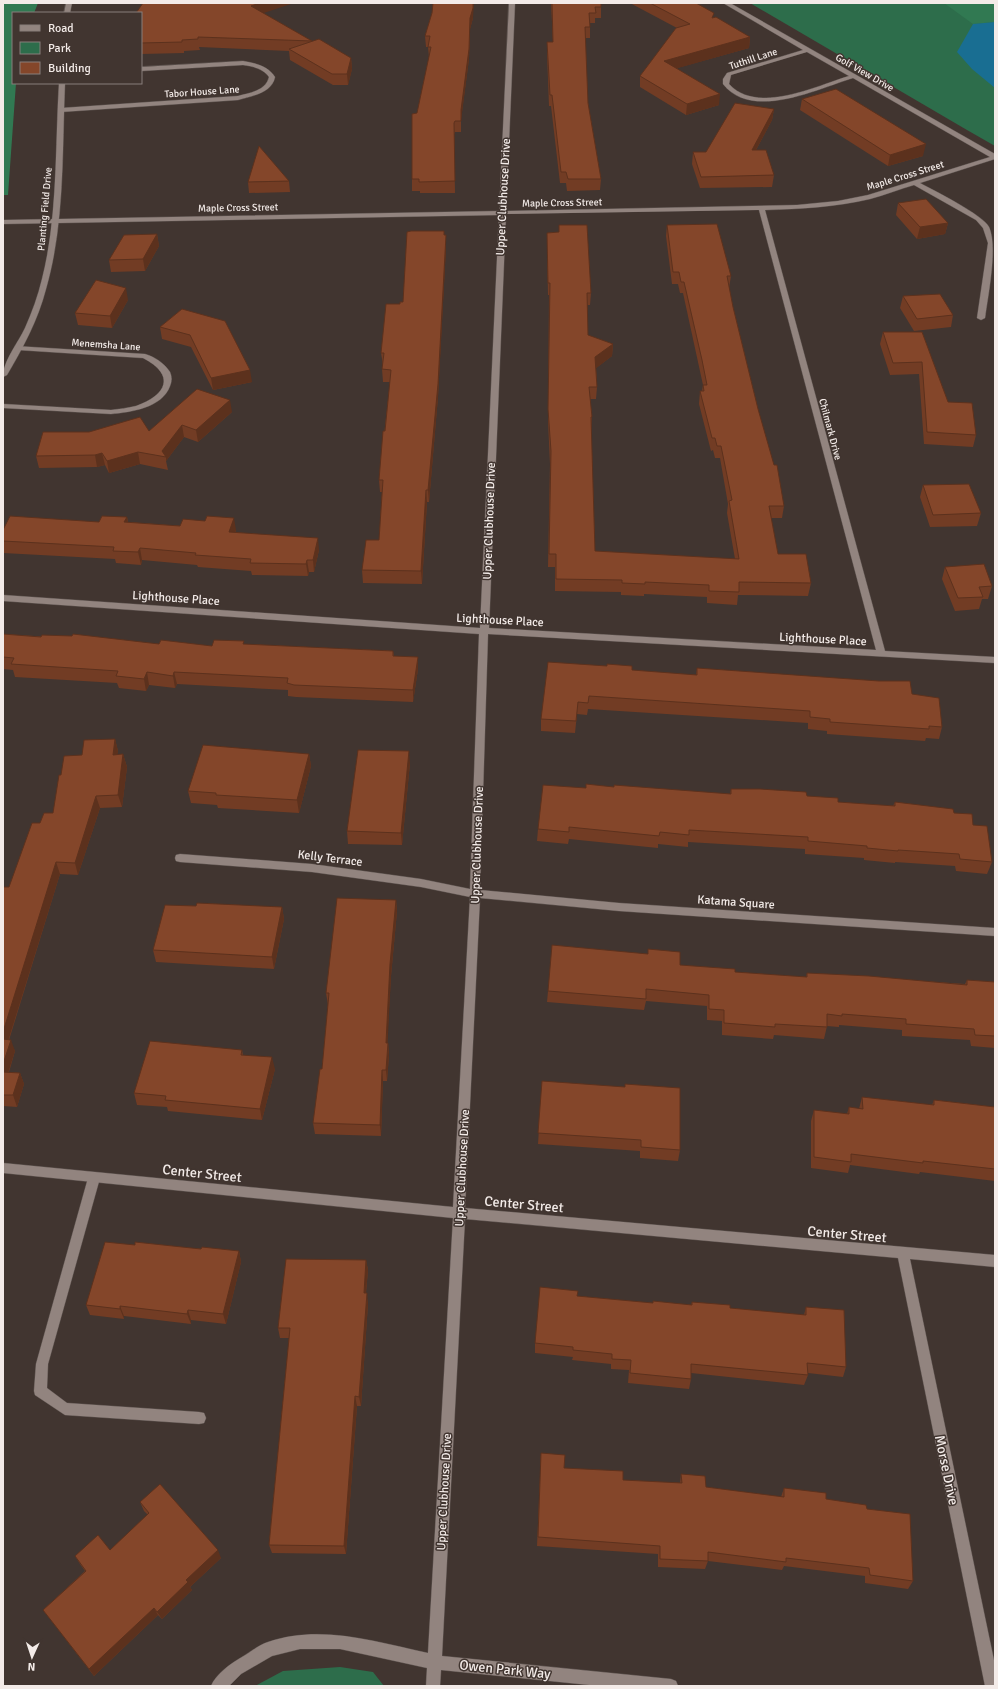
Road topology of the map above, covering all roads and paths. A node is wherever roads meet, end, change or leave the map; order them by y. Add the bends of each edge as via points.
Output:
1 (512, 3) edge
2 (726, 3) edge
3 (808, 50) junction
4 (142, 69) edge
5 (854, 76) junction
6 (62, 84) edge
7 (61, 110) junction
8 (995, 157) edge
9 (916, 183) junction
10 (762, 209) junction
11 (502, 214) junction
12 (54, 221) junction
13 (3, 222) edge
14 (981, 318) dead end
15 (18, 348) junction
16 (3, 375) edge
17 (3, 406) edge
18 (3, 598) edge
19 (484, 631) junction
20 (881, 654) junction
21 (995, 660) edge
22 (180, 858) dead end
23 (475, 894) junction
24 (995, 932) edge
25 (3, 1168) edge
26 (94, 1178) junction
27 (460, 1214) junction
28 (904, 1254) junction
29 (995, 1261) edge
30 (199, 1418) dead end
31 (434, 1662) junction
32 (218, 1686) edge
33 (433, 1686) edge
34 (671, 1686) edge
35 (992, 1686) edge

1 - 11 street, Upper Clubhouse Drive
2 - 3 street, Golf View Drive
3 - 5 street, Golf View Drive
3 - 5 street, Tuthill Lane via 729,74 726,84 741,96 769,100 780,99
4 - 7 street, Tabor House Lane via 243,64 262,68 272,77 271,82 263,90 238,98
5 - 8 street, Golf View Drive
6 - 7 street, Planting Field Drive
7 - 12 street, Planting Field Drive
8 - 9 street, Maple Cross Street
9 - 10 street, Maple Cross Street via 838,203
9 - 14 street via 978,219 986,227 991,244
10 - 11 street, Maple Cross Street
10 - 20 street, Chilmark Drive
11 - 12 street, Maple Cross Street
11 - 19 street, Upper Clubhouse Drive
12 - 13 street, Maple Cross Street
12 - 15 street, Planting Field Drive via 46,279 34,315
15 - 16 street, Planting Field Drive
15 - 17 street, Menemsha Lane via 145,356 165,367 169,375 168,384 154,400 142,406 111,412
18 - 19 street, Lighthouse Place
19 - 20 street, Lighthouse Place
19 - 23 street, Upper Clubhouse Drive
20 - 21 street, Lighthouse Place
22 - 23 street, Kelly Terrace via 312,868
23 - 24 street, Katama Square via 619,907
23 - 27 street, Upper Clubhouse Drive
25 - 26 street, Center Street
26 - 27 street, Center Street
26 - 30 street via 42,1364 40,1391 65,1409
27 - 28 street, Center Street
27 - 31 street, Upper Clubhouse Drive
28 - 29 street, Center Street
28 - 35 street, Morse Drive
31 - 32 street, Owen Park Way via 340,1642 300,1642 269,1649 236,1669
31 - 33 street, Upper Clubhouse Drive
31 - 34 street, Owen Park Way

